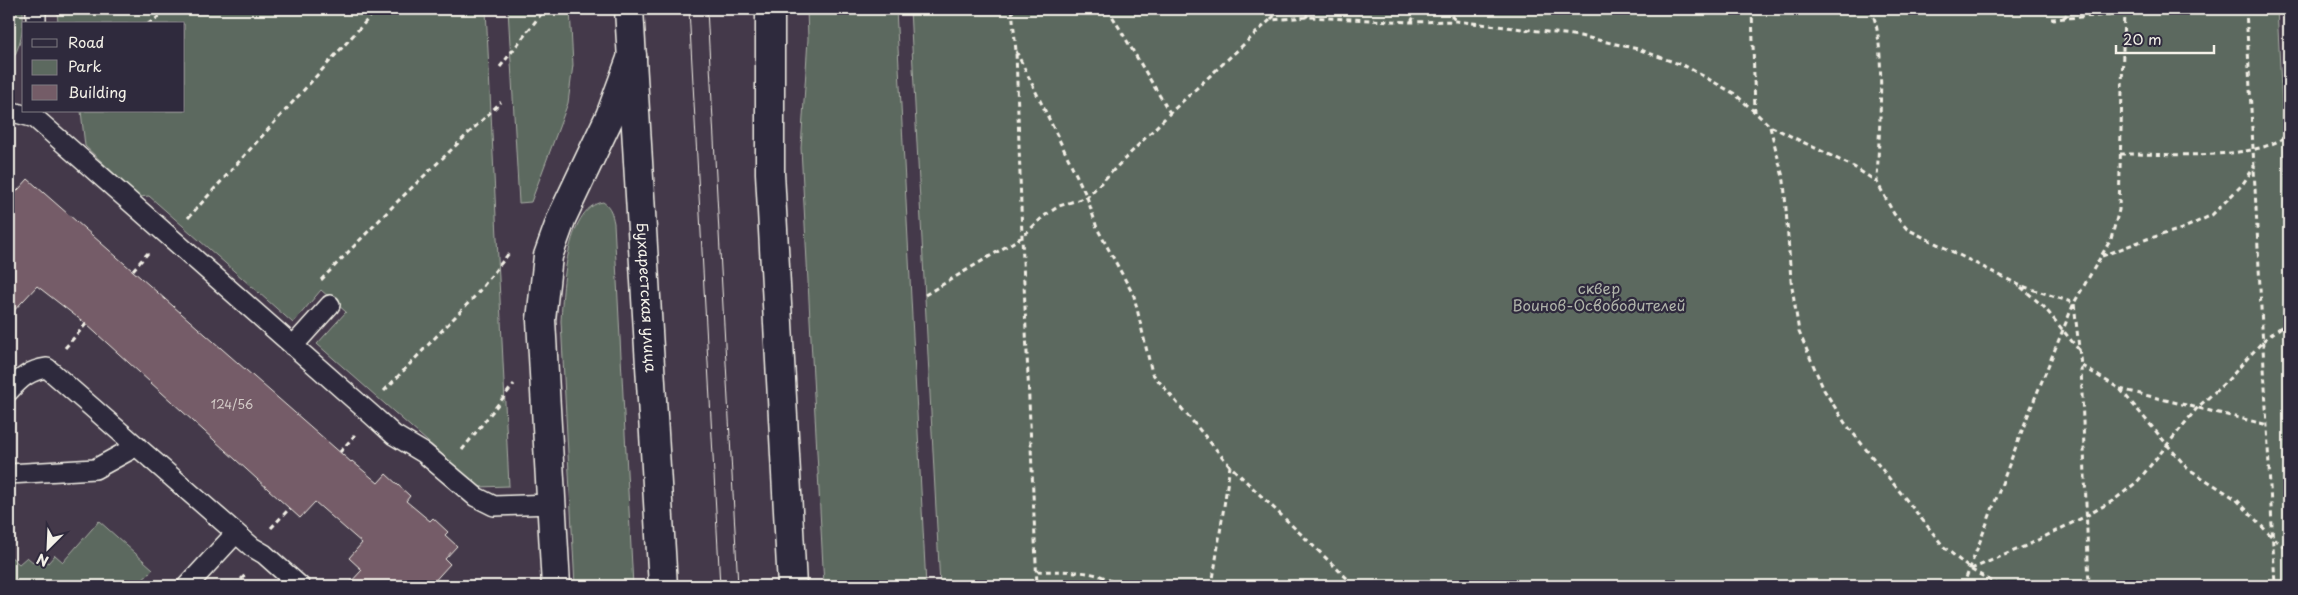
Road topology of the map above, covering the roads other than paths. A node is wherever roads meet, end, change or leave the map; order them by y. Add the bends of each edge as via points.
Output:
1 (36, 9) edge
2 (629, 9) edge
3 (770, 9) edge
4 (36, 22) edge
5 (632, 56) junction
6 (9, 111) edge
7 (35, 115) edge
8 (330, 305) dead end
9 (294, 346) junction
10 (9, 391) edge
11 (137, 446) junction
12 (9, 474) edge
13 (551, 504) junction
14 (236, 533) junction
15 (187, 586) edge
16 (300, 586) edge
17 (556, 586) edge
18 (663, 586) edge
19 (792, 586) edge

1 - 4 lane
2 - 5 main road, Бухарестская улица
3 - 19 main road via 770,173
5 - 13 main road via 610,116 562,216 548,256 541,320
5 - 18 main road, Бухарестская улица
6 - 7 lane
7 - 9 lane
8 - 9 lane
9 - 13 lane via 394,435 424,453 476,497 494,506
10 - 11 lane via 34,370 48,368
11 - 12 lane via 95,469
11 - 14 lane
13 - 17 main road
14 - 15 lane
14 - 16 lane

